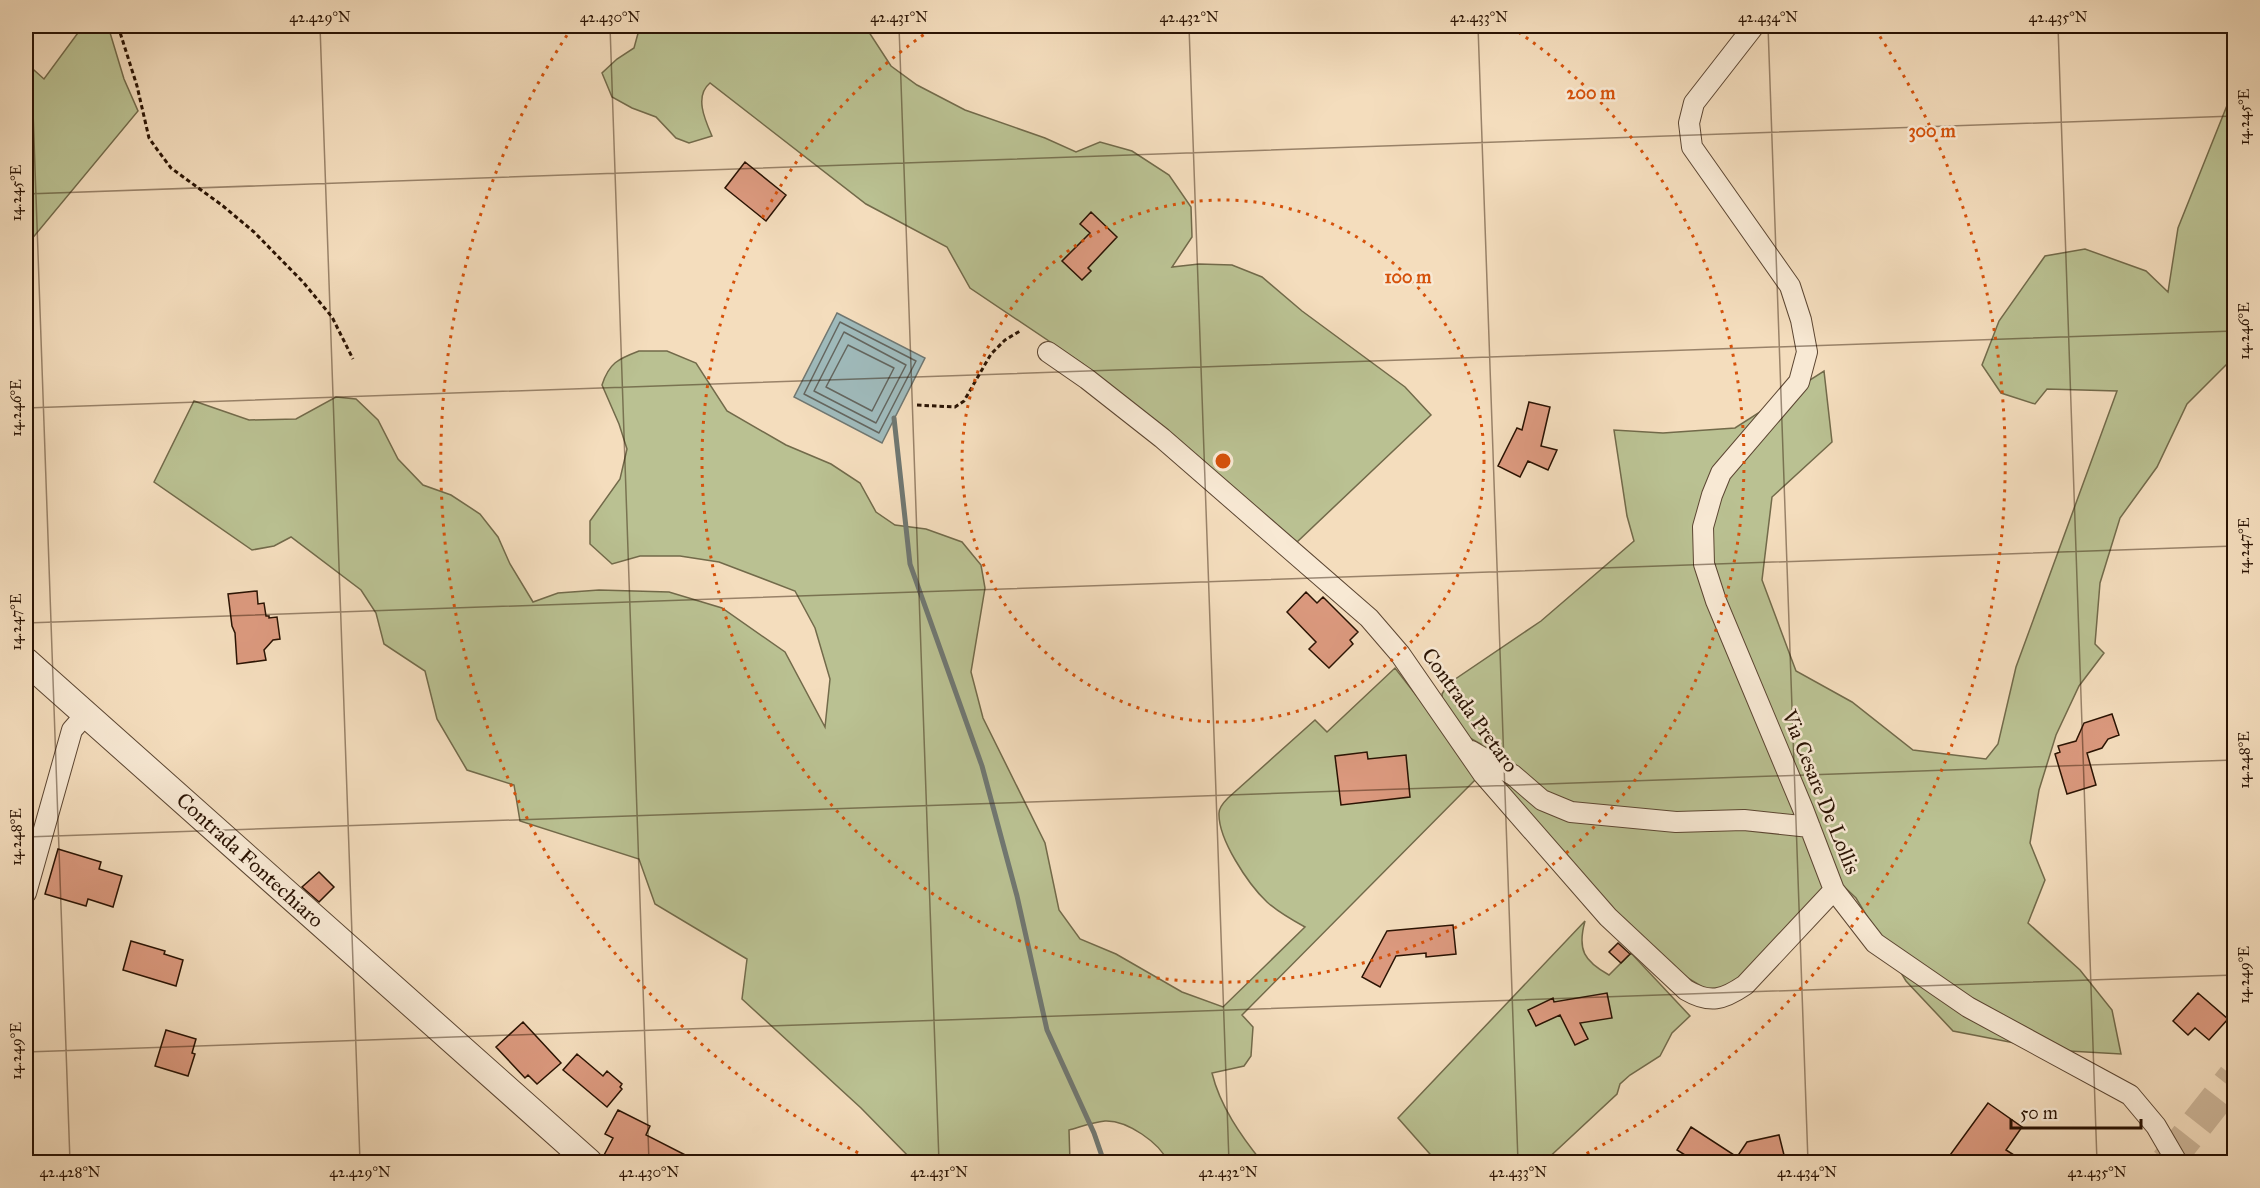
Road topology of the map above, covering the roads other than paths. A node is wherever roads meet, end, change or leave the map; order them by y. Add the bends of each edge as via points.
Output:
1 (1754, 26) edge
2 (1048, 352) dead end
3 (26, 662) edge
4 (86, 714) junction
5 (1466, 748) junction
6 (1810, 827) junction
7 (1834, 891) junction
8 (26, 893) edge
9 (589, 1162) edge
10 (2177, 1162) edge

1 - 6 street, Via Cesare De Lollis via 1694,103 1689,123 1692,147 1790,286 1807,352 1799,382 1721,473 1703,527 1704,564
2 - 5 street, Contrada Pretaro via 1161,438 1369,618 1400,654
3 - 4 street, Contrada Fontechiaro
4 - 8 street via 72,730
4 - 9 street, Contrada Fontechiaro
5 - 6 street via 1513,775 1542,800 1571,812 1676,822 1744,820
5 - 7 street, Contrada Pretaro via 1483,774 1608,917 1686,990 1699,997 1715,1000 1745,985
6 - 7 street, Via Cesare De Lollis
7 - 10 street, Via Cesare De Lollis via 1875,943 1968,1007 2130,1095 2156,1125

